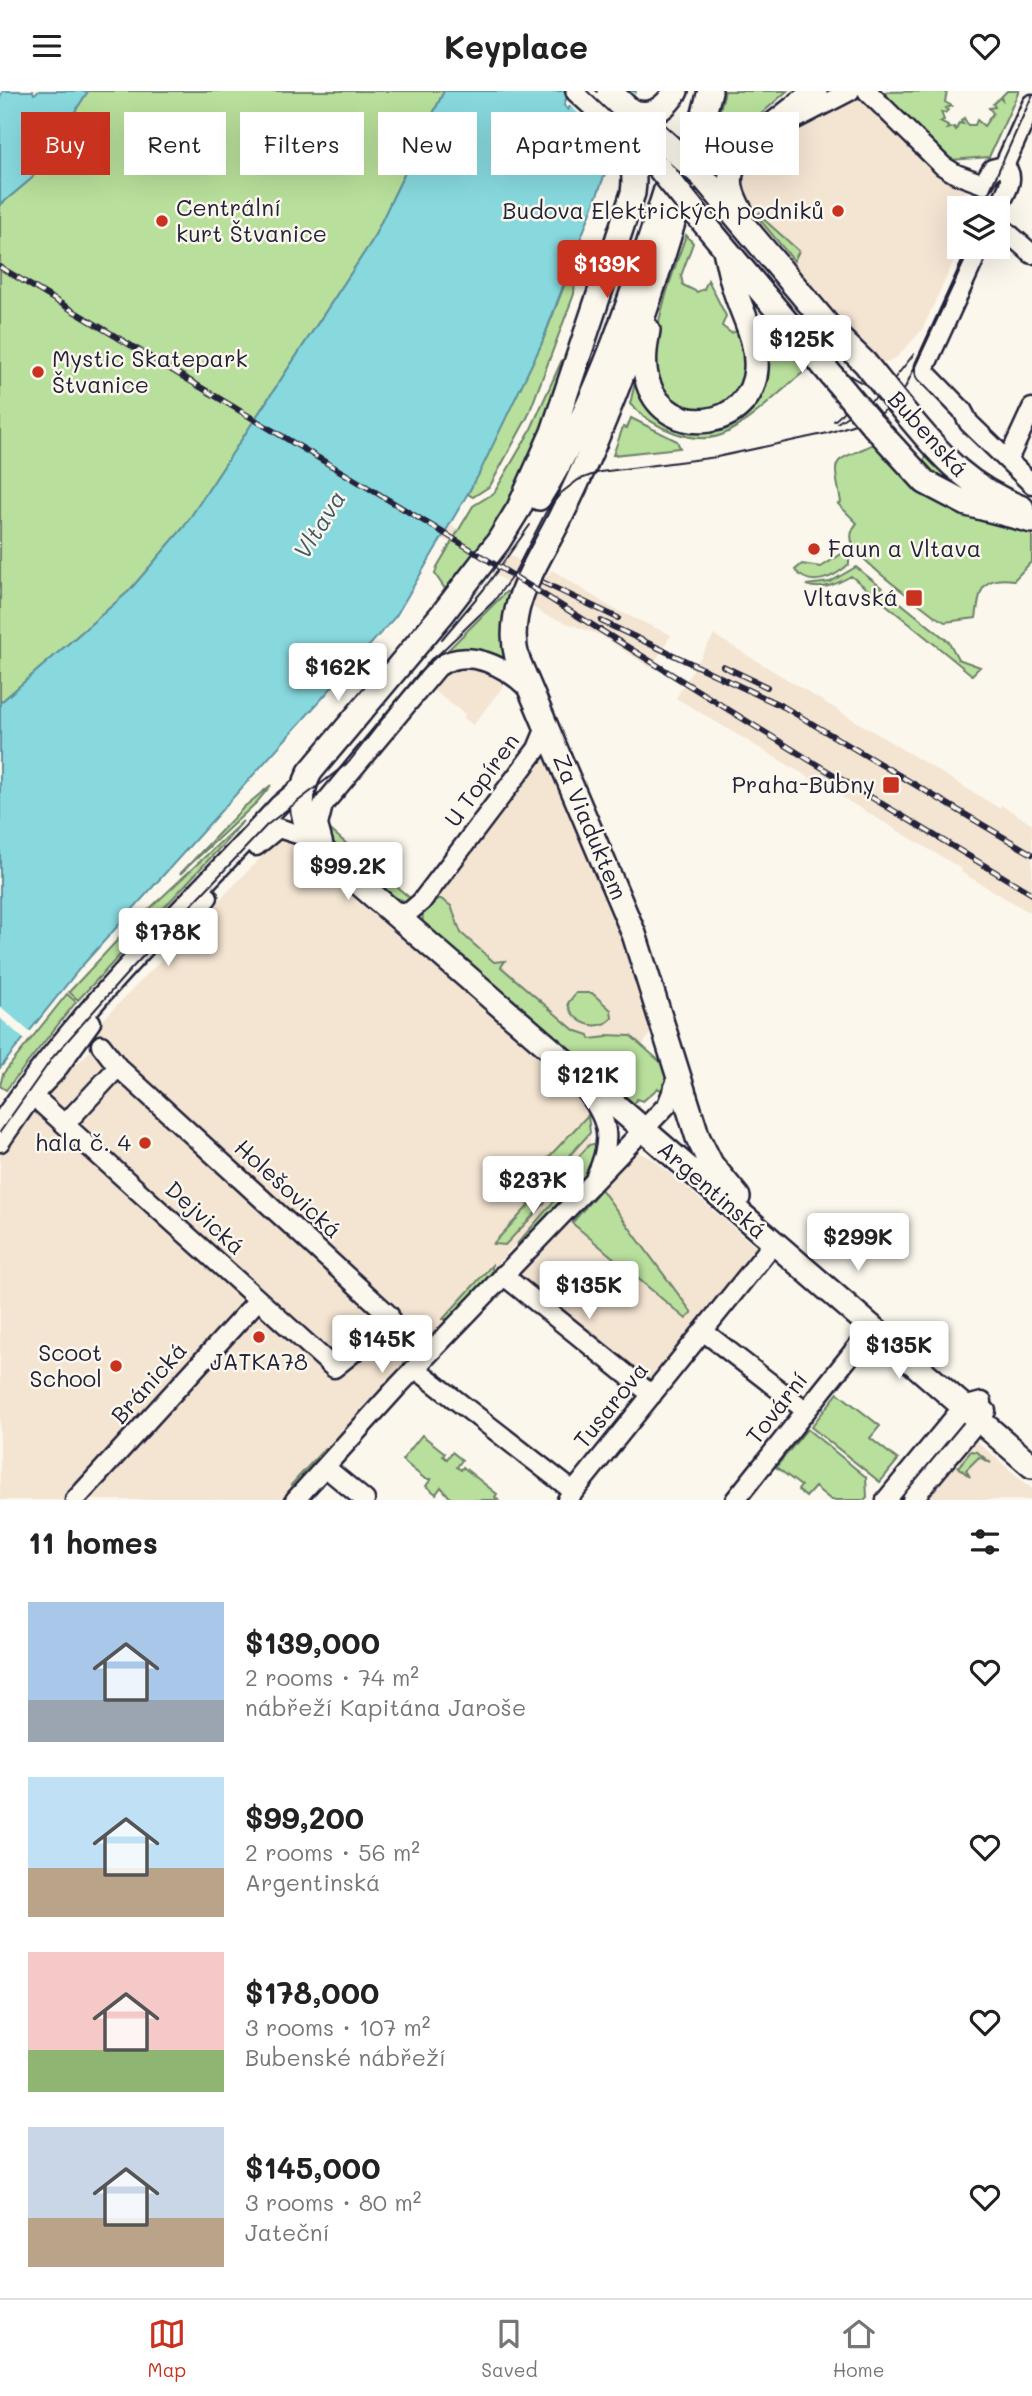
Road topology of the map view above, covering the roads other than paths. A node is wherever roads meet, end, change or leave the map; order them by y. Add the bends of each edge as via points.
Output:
1 (578, 91) edge
2 (609, 91) edge
3 (676, 91) edge
4 (696, 91) edge
5 (710, 91) edge
6 (799, 91) edge
7 (815, 91) edge
8 (850, 91) edge
9 (867, 91) edge
10 (1032, 104) edge
11 (629, 110) junction
12 (601, 112) edge
13 (775, 112) edge
14 (791, 112) edge
15 (799, 117) edge
16 (680, 149) edge
17 (1004, 166) junction
18 (634, 175) edge
19 (664, 175) edge
20 (711, 175) edge
21 (732, 175) edge
22 (1004, 196) edge
23 (1010, 235) edge
24 (760, 245) junction
25 (725, 250) junction
26 (1032, 254) edge
27 (974, 259) edge
28 (653, 289) junction
29 (1032, 408) edge
30 (916, 427) junction
31 (890, 446) junction
32 (1007, 460) junction
33 (951, 466) junction
34 (1032, 484) edge
35 (940, 490) junction
36 (1032, 511) edge
37 (1032, 521) edge
38 (413, 650) junction
39 (533, 695) junction
40 (547, 725) junction
41 (305, 783) junction
42 (310, 838) junction
43 (331, 859) junction
44 (393, 911) junction
45 (101, 1045) dead end
46 (562, 1059) junction
47 (118, 1067) junction
48 (678, 1077) junction
49 (42, 1104) dead end
50 (0, 1123) edge
51 (65, 1124) junction
52 (643, 1130) junction
53 (0, 1142) edge
54 (591, 1185) junction
55 (773, 1244) junction
56 (503, 1275) junction
57 (258, 1300) junction
58 (703, 1331) junction
59 (857, 1347) dead end
60 (334, 1368) joint
61 (416, 1369) junction
62 (652, 1395) junction
63 (978, 1409) junction
64 (805, 1410) junction
65 (1032, 1446) edge
66 (1032, 1466) edge
67 (325, 1467) junction
68 (570, 1496) edge
69 (891, 1498) edge
70 (75, 1500) edge
71 (295, 1500) edge
72 (365, 1500) edge
73 (735, 1500) edge
74 (912, 1500) edge

1 - 12 main road
2 - 11 main road
3 - 11 main road via 656,112 645,115
4 - 38 main road via 623,321 571,442 491,569
5 - 28 main road
6 - 13 main road
7 - 14 main road
8 - 15 street
9 - 17 street via 956,174 983,184 992,169
10 - 17 street
11 - 16 main road, bridge via 658,137
17 - 22 street via 1012,179
18 - 38 main road via 622,227 531,487 498,542
19 - 25 main road, Bubenská, bridge
20 - 24 main road, Bubenská
21 - 24 main road via 736,202
23 - 26 street
24 - 30 main road, Bubenská, bridge
25 - 28 main road via 756,368 753,386 733,412 697,422 682,419 658,402 647,380 645,353
25 - 31 main road, Bubenská, bridge
27 - 32 street, Bubenská via 925,367
28 - 39 main road, Za Viaduktem via 580,475 515,611 512,629 517,658
29 - 32 street
30 - 31 main road via 909,447 902,451
30 - 33 main road, Bubenská
31 - 35 main road, Bubenská via 918,477
32 - 34 street, Bubenská
33 - 35 main road via 930,451 916,460 918,470
33 - 36 main road, Bubenská via 985,491
35 - 37 main road, Bubenská via 967,504
38 - 41 main road
39 - 40 main road, Za Viaduktem
39 - 43 street via 487,662 460,659 438,667 323,805 318,825
40 - 44 street, U Topíren via 537,749 421,902 408,913
40 - 48 main road, Za Viaduktem via 634,934
41 - 42 main road via 304,819
41 - 50 street via 202,886 64,1036
42 - 43 main road, Argentinská
42 - 53 street via 292,830 271,830 84,1030
43 - 44 main road, Argentinská
44 - 46 main road, Argentinská
45 - 47 street, Holešovická
46 - 52 main road, Argentinská
46 - 54 street via 598,1106 606,1125 604,1158
47 - 51 street
47 - 60 street, Holešovická via 389,1315
48 - 52 street via 672,1097
48 - 63 main road, Argentinská via 704,1153 726,1185
49 - 51 street, Dejvická
51 - 57 street, Dejvická
52 - 54 street
52 - 55 main road, Argentinská
54 - 56 street
55 - 58 street, Tusarova
55 - 63 main road, Argentinská
56 - 61 street
56 - 62 street
57 - 60 street, Dejvická
57 - 70 street, Bránická
58 - 62 street, Tusarova
58 - 64 street
59 - 64 street, Tovární
61 - 67 street
61 - 68 street
62 - 68 street, Tusarova
63 - 65 main road, Argentinská
63 - 66 main road, Argentinská
63 - 69 street
63 - 74 street
64 - 73 street, Tovární
67 - 71 street
67 - 72 street

